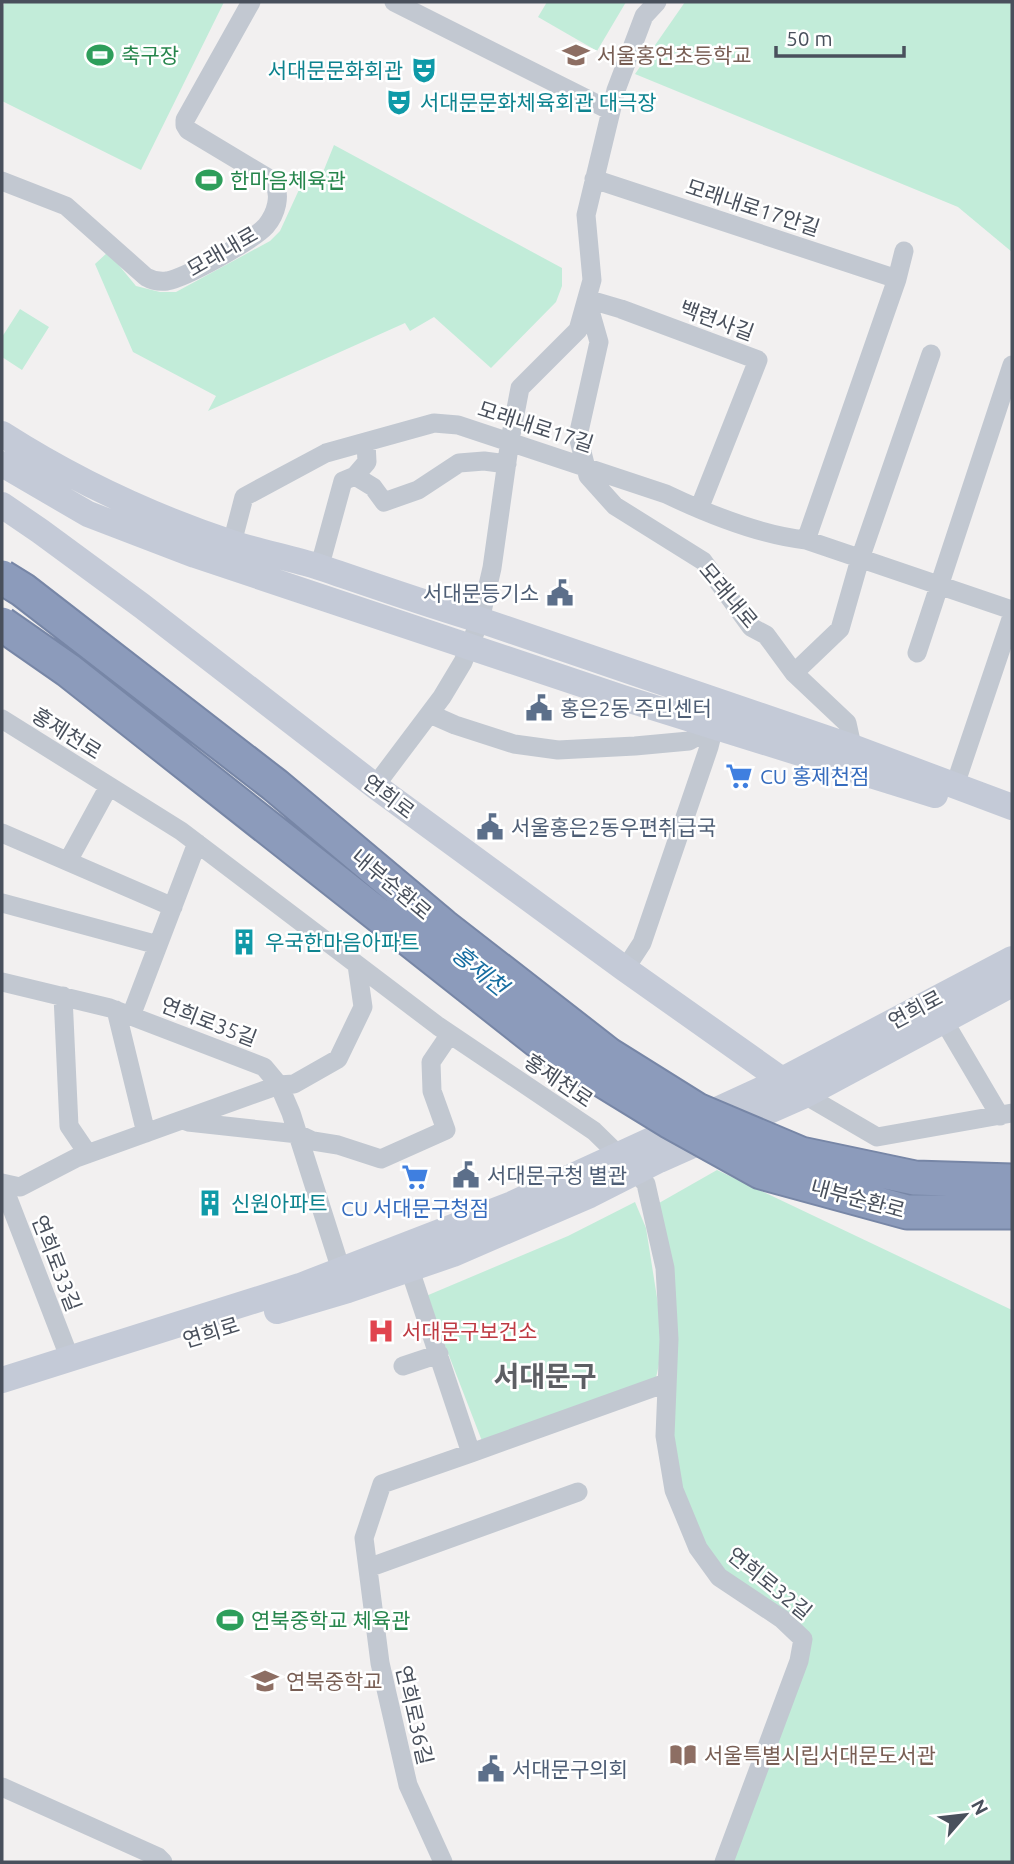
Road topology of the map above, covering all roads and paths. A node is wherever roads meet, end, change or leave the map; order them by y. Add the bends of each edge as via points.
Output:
1 (251, 2) edge
2 (394, 2) edge
3 (657, 2) edge
4 (611, 111) junction
5 (594, 179) junction
6 (2, 181) edge
7 (904, 251) dead end
8 (897, 279) junction
9 (587, 299) junction
10 (931, 354) dead end
11 (1012, 365) edge
12 (2, 434) edge
13 (510, 440) junction
14 (366, 442) junction
15 (2, 464) edge
16 (507, 464) junction
17 (586, 466) junction
18 (355, 476) junction
19 (2, 505) edge
20 (699, 509) junction
21 (806, 540) junction
22 (232, 542) junction
23 (860, 559) junction
24 (317, 566) junction
25 (2, 577) edge
26 (940, 586) junction
27 (1012, 610) edge
28 (1012, 616) edge
29 (480, 620) junction
30 (2, 624) edge
31 (470, 646) junction
32 (917, 653) dead end
33 (794, 673) junction
34 (430, 714) junction
35 (2, 719) edge
36 (714, 727) junction
37 (856, 759) junction
38 (954, 785) junction
39 (109, 786) junction
40 (375, 786) junction
41 (1012, 807) edge
42 (1012, 824) edge
43 (2, 833) edge
44 (197, 843) junction
45 (68, 862) junction
46 (2, 903) edge
47 (173, 907) junction
48 (158, 945) junction
49 (1012, 959) edge
50 (357, 965) junction
51 (625, 969) junction
52 (2, 982) edge
53 (1012, 985) edge
54 (63, 996) junction
55 (124, 1013) junction
56 (944, 1021) junction
57 (450, 1034) junction
58 (782, 1080) junction
59 (279, 1085) junction
60 (794, 1101) junction
61 (1006, 1114) edge
62 (180, 1121) junction
63 (146, 1133) junction
64 (298, 1134) junction
65 (88, 1154) junction
66 (638, 1158) junction
67 (1012, 1181) edge
68 (2, 1183) edge
69 (1012, 1212) edge
70 (410, 1269) junction
71 (341, 1270) junction
72 (439, 1354) junction
73 (70, 1359) junction
74 (402, 1366) dead end
75 (2, 1380) edge
76 (666, 1383) junction
77 (2, 1398) edge
78 (471, 1453) junction
79 (578, 1492) dead end
80 (368, 1568) junction
81 (2, 1787) edge
82 (163, 1862) edge
83 (443, 1862) edge
84 (724, 1862) edge

1 - 6 street, 모래내로 via 185,125 273,181 277,202 268,223 257,233 205,264 159,282 146,276 66,206
2 - 4 street
3 - 4 street via 644,16
4 - 5 street
5 - 8 street, 모래내로17안길
5 - 9 street via 586,215 592,280
7 - 8 street
8 - 21 street
9 - 13 street via 578,330 520,388
9 - 17 street, 모래내로 via 599,342 578,436
9 - 20 street, 백련사길 via 758,360
10 - 23 street
11 - 26 street
12 - 22 main road via 119,500
13 - 14 street, 모래내로17길 via 434,423
13 - 16 street
13 - 17 street, 모래내로17길
14 - 18 street via 367,462
14 - 22 street, 모래내로17길 via 326,453 244,497
15 - 31 main road via 88,514 195,555
16 - 18 street via 459,463 418,490 384,502 373,487
16 - 29 street
17 - 20 street, 모래내로17길
17 - 33 street, 모래내로 via 615,506 703,561 751,627 765,635
18 - 24 street via 343,481
19 - 40 main road, 연희로 via 142,606
20 - 21 street, 모래내로17길 via 786,538
21 - 23 street, 모래내로17길
22 - 24 main road
23 - 26 street, 모래내로17길
23 - 33 street via 840,629
24 - 29 main road
25 - 67 highway, 내부순환로, bridge via 275,785 443,926 609,1055 697,1110 802,1154 915,1178
26 - 27 street, 모래내로17길
26 - 32 street
28 - 38 street
29 - 31 street
29 - 37 main road
30 - 69 highway, 내부순환로, bridge via 68,670 537,1040 669,1121 761,1172 907,1213
31 - 34 street
31 - 36 main road
33 - 37 street, 모래내로 via 846,723
34 - 36 street via 514,744 558,750 689,741
34 - 40 street
35 - 39 street, 홍제천로
36 - 37 main road
36 - 51 street via 642,943
37 - 38 main road
37 - 42 main road
38 - 41 main road
39 - 44 street, 홍제천로
39 - 45 street, 홍제천로
40 - 51 main road, 연희로
43 - 45 street
44 - 47 street
44 - 50 street, 홍제천로
45 - 47 street
46 - 48 street
47 - 48 street
48 - 55 street
49 - 58 main road, 연희로
50 - 57 street, 홍제천로
50 - 59 street via 363,1007 338,1059 294,1084
51 - 58 main road, 연희로
52 - 54 street, 연희로35길
53 - 56 main road, 연희로
54 - 55 street, 연희로35길
54 - 65 street via 69,1126
55 - 59 street, 연희로35길 via 264,1067
55 - 63 street
56 - 60 main road, 연희로
56 - 61 street, 연희로
57 - 64 street via 431,1062 432,1091 446,1130 381,1159
57 - 66 street, 홍제천로
58 - 60 main road, 연희로
58 - 66 main road, 연희로, bridge
59 - 62 street
59 - 64 street, 연희로35길
60 - 61 street, 연희로 via 877,1137
60 - 66 main road, 연희로, bridge
62 - 63 street
62 - 64 street
63 - 65 street
64 - 71 street, 연희로35길
65 - 68 street via 20,1187
66 - 70 main road, 연희로 via 590,1195
66 - 71 main road, 연희로
66 - 76 street, 연희로32길 via 665,1268
68 - 73 street, 연희로33길
70 - 72 street
70 - 77 main road, 연희로
71 - 73 main road, 연희로
72 - 74 street
72 - 78 street
73 - 75 main road, 연희로
76 - 78 street
76 - 84 street, 연희로32길 via 667,1460 698,1548 719,1577 782,1619 803,1639 799,1661
78 - 80 street, 연희로36길 via 382,1484 364,1538
79 - 80 street
80 - 83 street, 연희로36길 via 380,1663 408,1785
81 - 82 street

